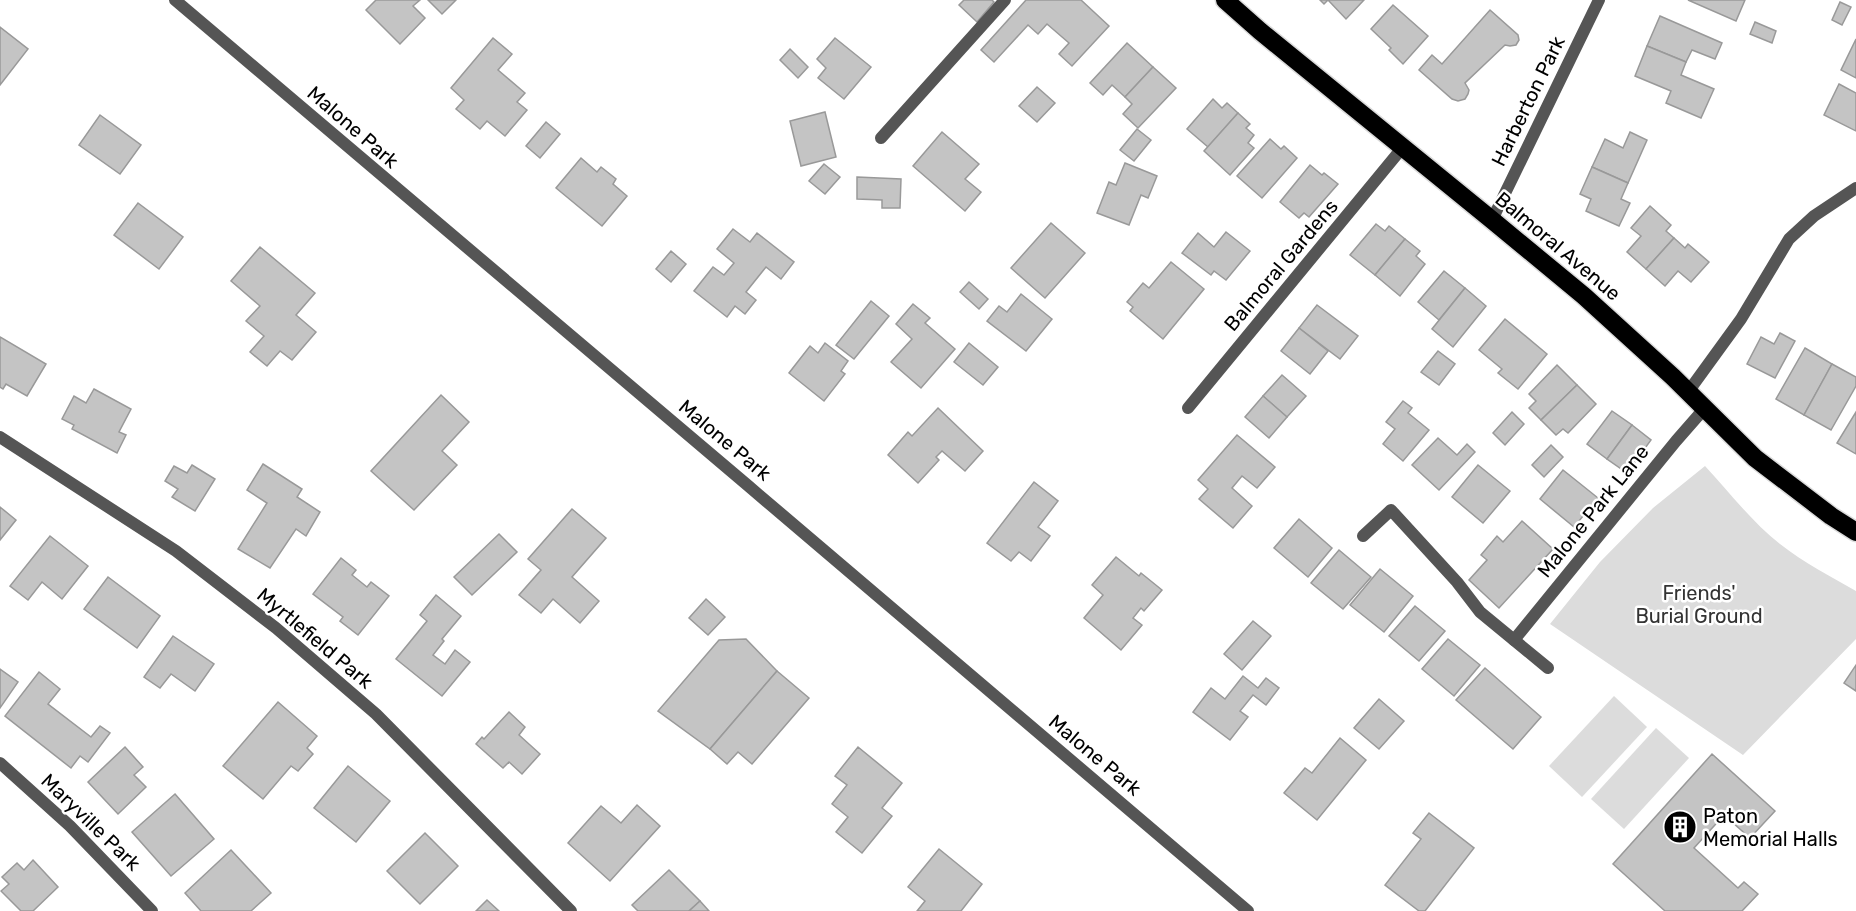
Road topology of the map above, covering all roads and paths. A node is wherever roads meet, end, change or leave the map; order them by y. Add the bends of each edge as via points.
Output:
1 (175, 0) edge
2 (1005, 0) edge
3 (1225, 0) edge
4 (1599, 0) edge
5 (882, 138) dead end
6 (1403, 147) junction
7 (1856, 188) edge
8 (1492, 219) junction
9 (1688, 392) junction
10 (1188, 408) dead end
11 (1704, 409) junction
12 (0, 437) edge
13 (1856, 532) edge
14 (1363, 536) dead end
15 (1514, 640) junction
16 (1548, 668) dead end
17 (0, 763) edge
18 (152, 911) edge
19 (571, 911) edge
20 (1248, 911) edge

1 - 20 street, Malone Park
2 - 5 street
3 - 6 highway, Balmoral Avenue
4 - 8 street, Harberton Park
6 - 8 highway, Balmoral Avenue
6 - 10 street, Balmoral Gardens
7 - 9 street via 1814,216 1789,239 1741,319
8 - 9 highway, Balmoral Avenue via 1584,296
9 - 11 highway, Balmoral Avenue
11 - 13 highway, Balmoral Avenue via 1755,458
11 - 15 street, Malone Park Lane
12 - 19 street, Myrtlefield Park via 176,551 276,628 376,714
14 - 15 street via 1391,510 1480,612
15 - 16 street
17 - 18 street, Maryville Park via 70,826

